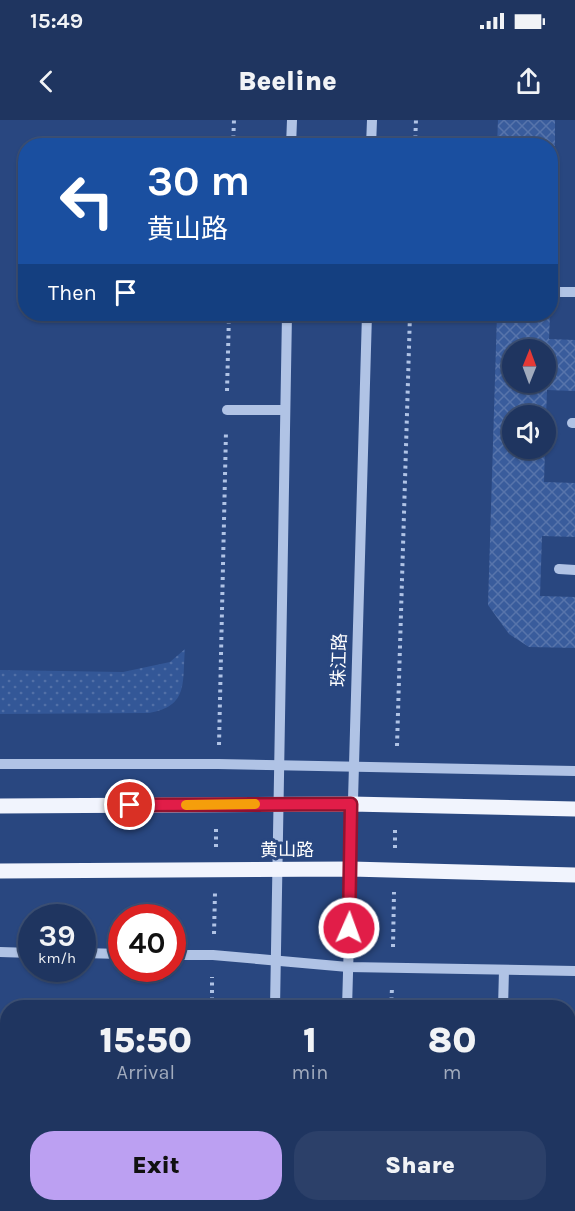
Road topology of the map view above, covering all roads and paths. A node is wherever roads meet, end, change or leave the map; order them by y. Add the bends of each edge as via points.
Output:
1 (234, 120) edge
2 (292, 120) edge
3 (372, 120) edge
4 (416, 120) edge
5 (233, 138) edge
6 (291, 138) edge
7 (371, 138) edge
8 (415, 138) edge
9 (558, 292) edge
10 (575, 292) edge
11 (229, 321) edge
12 (286, 321) edge
13 (367, 321) edge
14 (410, 321) edge
15 (226, 410) junction
16 (284, 410) junction
17 (559, 569) dead end
18 (575, 570) edge
19 (0, 764) edge
20 (218, 764) junction
21 (280, 765) junction
22 (352, 766) junction
23 (397, 767) junction
24 (575, 771) edge
25 (280, 803) junction
26 (217, 804) junction
27 (351, 804) junction
28 (395, 805) junction
29 (0, 806) edge
30 (575, 808) edge
31 (351, 869) junction
32 (215, 870) junction
33 (279, 870) junction
34 (394, 870) junction
35 (0, 871) edge
36 (575, 875) edge
37 (0, 952) edge
38 (18, 952) edge
39 (186, 955) edge
40 (213, 955) junction
41 (276, 962) junction
42 (348, 967) junction
43 (392, 968) junction
44 (504, 970) junction
45 (575, 971) edge
46 (212, 1000) edge
47 (275, 1000) edge
48 (347, 1000) edge
49 (391, 1000) edge
50 (503, 1000) edge

1 - 5 path
2 - 6 street
3 - 7 street
4 - 8 path
9 - 10 street
11 - 15 path
12 - 16 street
13 - 22 street, 珠江路
14 - 23 path
15 - 16 street
15 - 20 path
16 - 21 street
17 - 18 street
19 - 20 street
20 - 21 street
21 - 22 street
21 - 25 street
22 - 23 street
22 - 27 street, 珠江路
23 - 24 street
25 - 26 main road
25 - 27 main road
25 - 33 street
26 - 29 main road
26 - 32 path
27 - 28 main road
27 - 31 street, 珠江路
28 - 30 main road
28 - 34 path
31 - 33 main road, 黄山路
31 - 34 main road, 黄山路
31 - 42 street, 珠江路
32 - 33 main road, 黄山路
32 - 35 main road, 黄山路
32 - 40 path
33 - 41 street
34 - 36 main road, 黄山路
34 - 43 path
37 - 38 street
39 - 40 street
40 - 41 street
40 - 46 path
41 - 42 street
41 - 47 street
42 - 43 street
42 - 48 street, 珠江路
43 - 44 street
43 - 49 path
44 - 45 street
44 - 50 street

